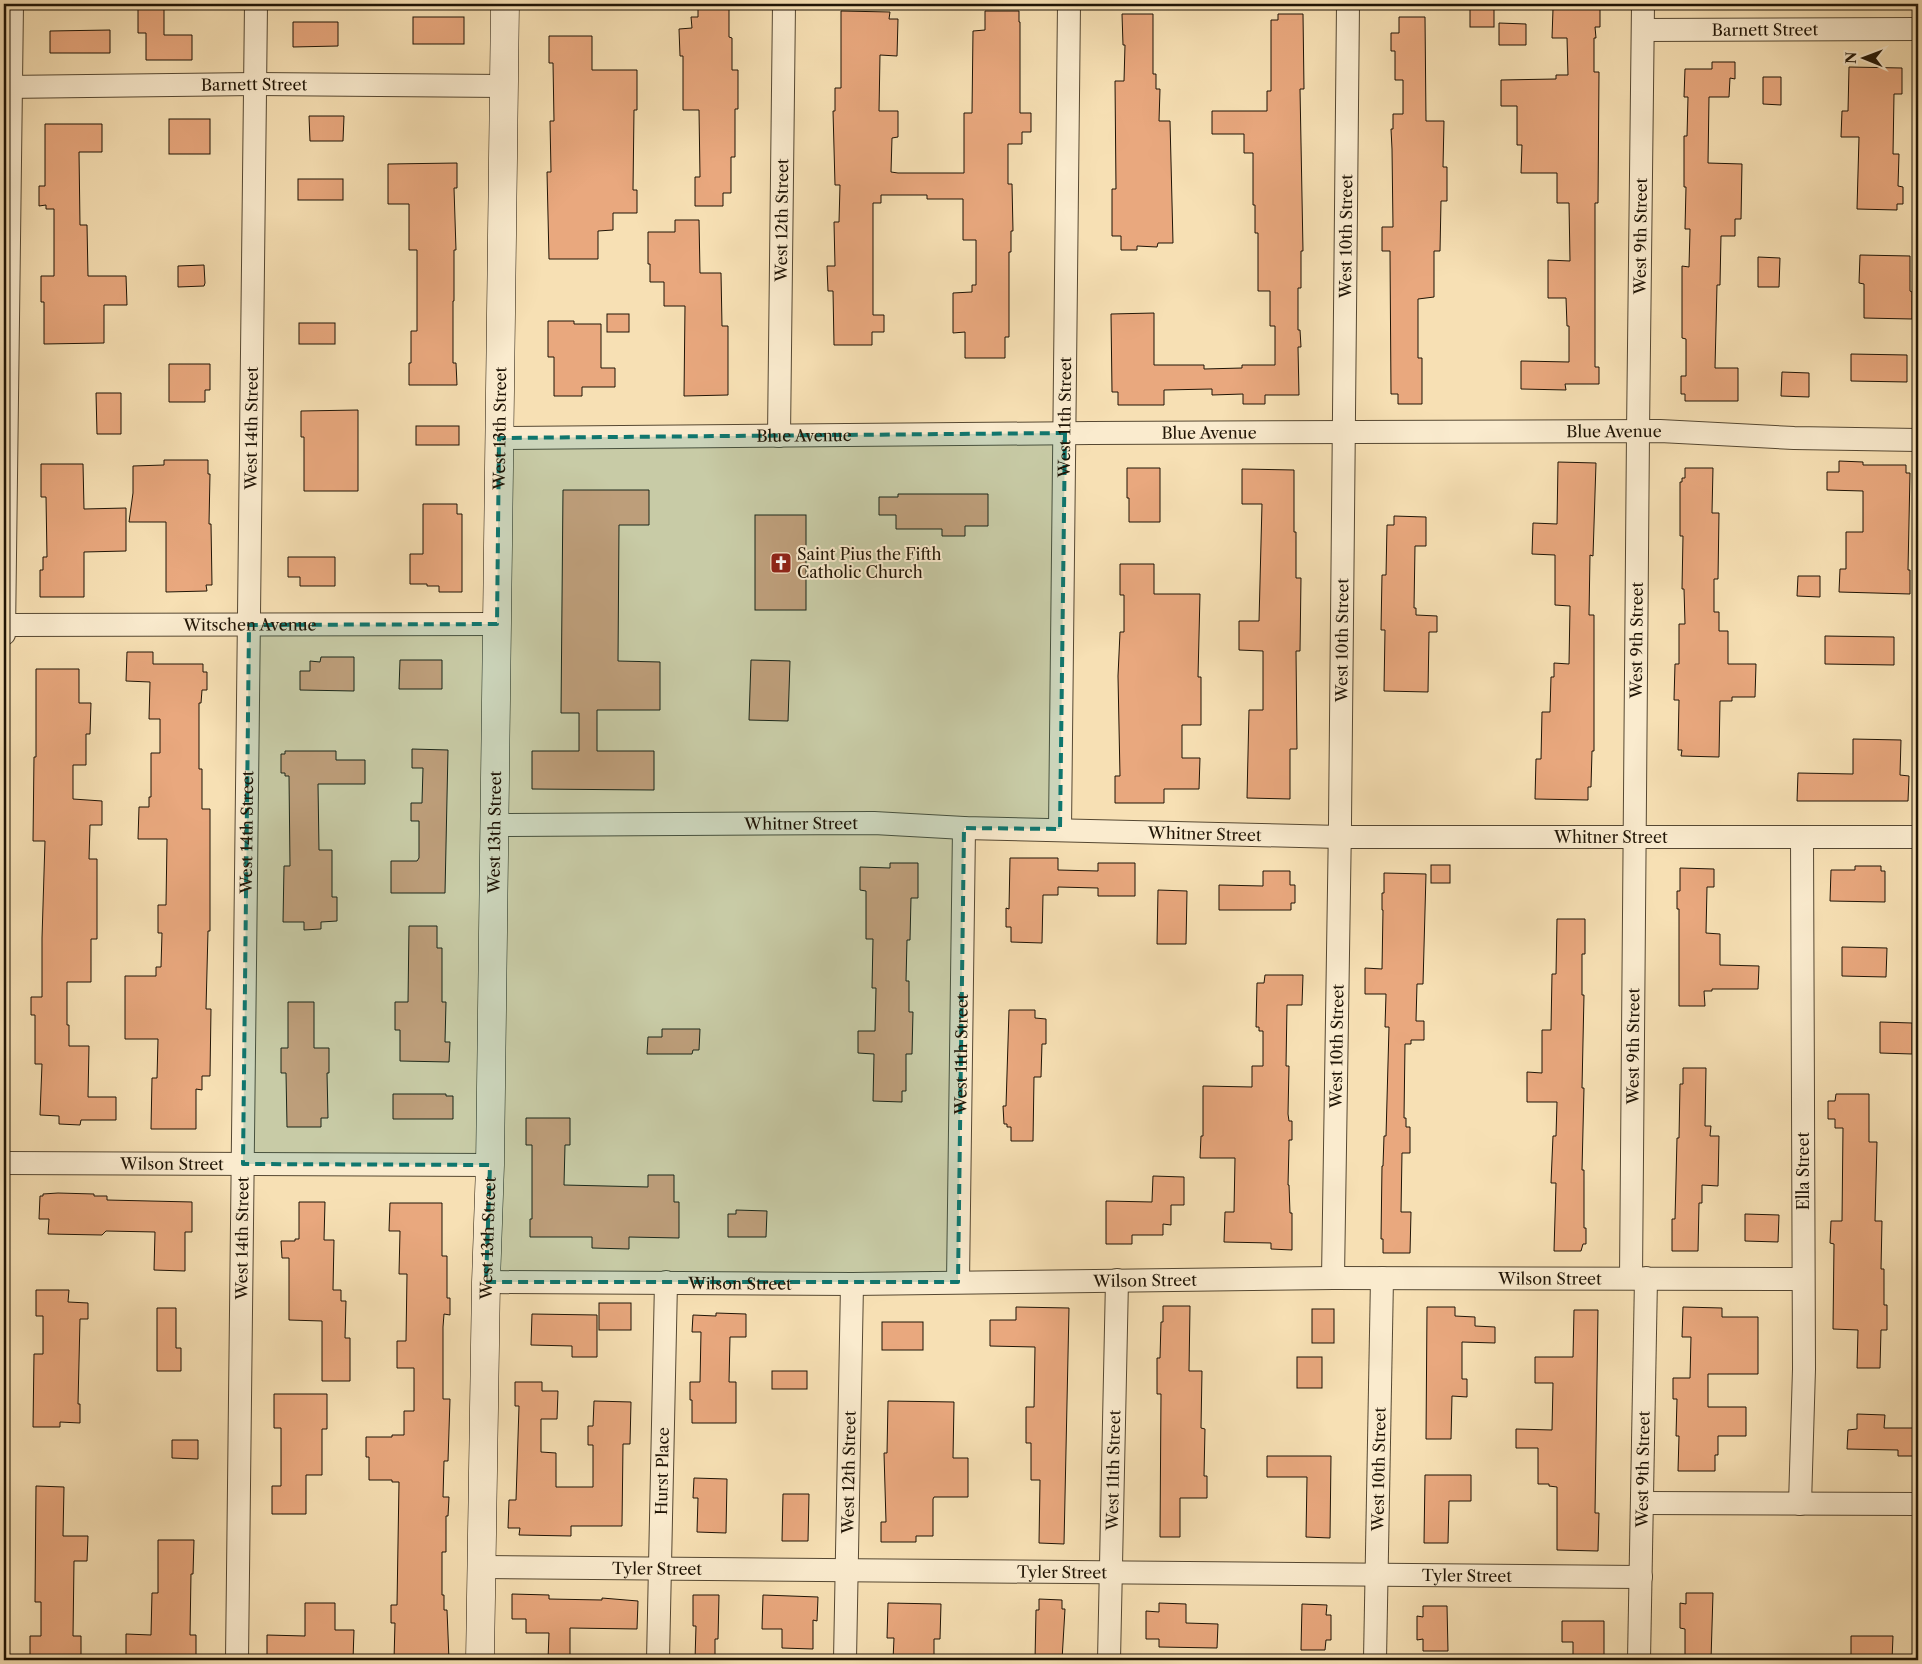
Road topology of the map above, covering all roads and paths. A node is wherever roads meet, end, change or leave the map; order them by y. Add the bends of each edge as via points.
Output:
1 (12, 4) edge
2 (256, 4) edge
3 (505, 4) edge
4 (784, 4) edge
5 (1069, 4) edge
6 (1348, 4) edge
7 (1643, 4) edge
8 (1918, 29) edge
9 (1643, 30) junction
10 (256, 84) junction
11 (8, 86) edge
12 (504, 86) junction
13 (1343, 432) junction
14 (1638, 432) junction
15 (1065, 433) junction
16 (779, 436) junction
17 (499, 438) junction
18 (1918, 440) edge
19 (497, 624) junction
20 (4, 625) edge
21 (250, 625) junction
22 (4, 634) edge
23 (493, 825) junction
24 (964, 828) junction
25 (1060, 829) junction
26 (1634, 836) junction
27 (1340, 837) junction
28 (1802, 837) junction
29 (1918, 837) edge
30 (4, 1163) edge
31 (243, 1164) junction
32 (490, 1165) junction
33 (1333, 1278) junction
34 (1382, 1278) junction
35 (1638, 1278) junction
36 (1803, 1278) junction
37 (1117, 1280) junction
38 (486, 1282) junction
39 (666, 1282) junction
40 (958, 1282) junction
41 (852, 1284) junction
42 (1643, 1503) junction
43 (1800, 1504) junction
44 (1918, 1504) edge
45 (482, 1567) junction
46 (660, 1569) junction
47 (846, 1569) junction
48 (1111, 1573) junction
49 (1377, 1576) junction
50 (1641, 1577) junction
51 (238, 1660) edge
52 (480, 1660) edge
53 (658, 1660) edge
54 (845, 1660) edge
55 (1109, 1660) edge
56 (1376, 1660) edge
57 (1640, 1660) edge

1 - 11 street
2 - 10 street, West 14th Street
3 - 12 street, West 13th Street
4 - 16 street, West 12th Street
5 - 15 street, West 11th Street
6 - 13 street, West 10th Street
7 - 9 street, West 9th Street
8 - 9 street, Barnett Street
9 - 14 street, West 9th Street
10 - 11 street, Barnett Street
10 - 12 street, Barnett Street
10 - 21 street, West 14th Street
11 - 20 street
12 - 17 street, West 13th Street
13 - 14 street, Blue Avenue
13 - 15 street, Blue Avenue
13 - 27 street, West 10th Street
14 - 18 street, Blue Avenue
14 - 26 street, West 9th Street
15 - 16 street, Blue Avenue
15 - 25 street, West 11th Street
16 - 17 street, Blue Avenue
17 - 19 street, West 13th Street
19 - 21 street, Witschen Avenue
19 - 23 street, West 13th Street
20 - 21 street, Witschen Avenue
20 - 22 street
21 - 31 street, West 14th Street
23 - 24 street, Whitner Street via 874,823
23 - 32 street, West 13th Street
24 - 25 street, Whitner Street
24 - 40 street, West 11th Street
25 - 27 street, Whitner Street
26 - 27 street, Whitner Street
26 - 28 street, Whitner Street
26 - 35 street, West 9th Street
27 - 33 street, West 10th Street
28 - 29 street, Whitner Street
28 - 36 street, Ella Street
30 - 31 street, Wilson Street
31 - 32 street, Wilson Street
31 - 51 street, West 14th Street
32 - 38 street, West 13th Street
33 - 34 street, Wilson Street
33 - 37 street, Wilson Street
34 - 35 street, Wilson Street
34 - 49 street, West 10th Street
35 - 36 street, Wilson Street
35 - 42 street, West 9th Street
36 - 43 street, Ella Street
37 - 40 street, Wilson Street
37 - 48 street, West 11th Street
38 - 39 street, Wilson Street
38 - 45 street, West 13th Street
39 - 41 street, Wilson Street
39 - 46 street, Hurst Place
40 - 41 street, Wilson Street
41 - 47 street, West 12th Street
42 - 43 street
42 - 50 street, West 9th Street
43 - 44 street
45 - 46 street, Tyler Street
45 - 52 street, West 13th Street
46 - 47 street, Tyler Street
46 - 53 street, Hurst Place
47 - 48 street, Tyler Street
47 - 54 street, West 12th Street
48 - 49 street, Tyler Street
48 - 55 street, West 11th Street
49 - 50 street, Tyler Street
49 - 56 street, West 10th Street
50 - 57 street, West 9th Street

